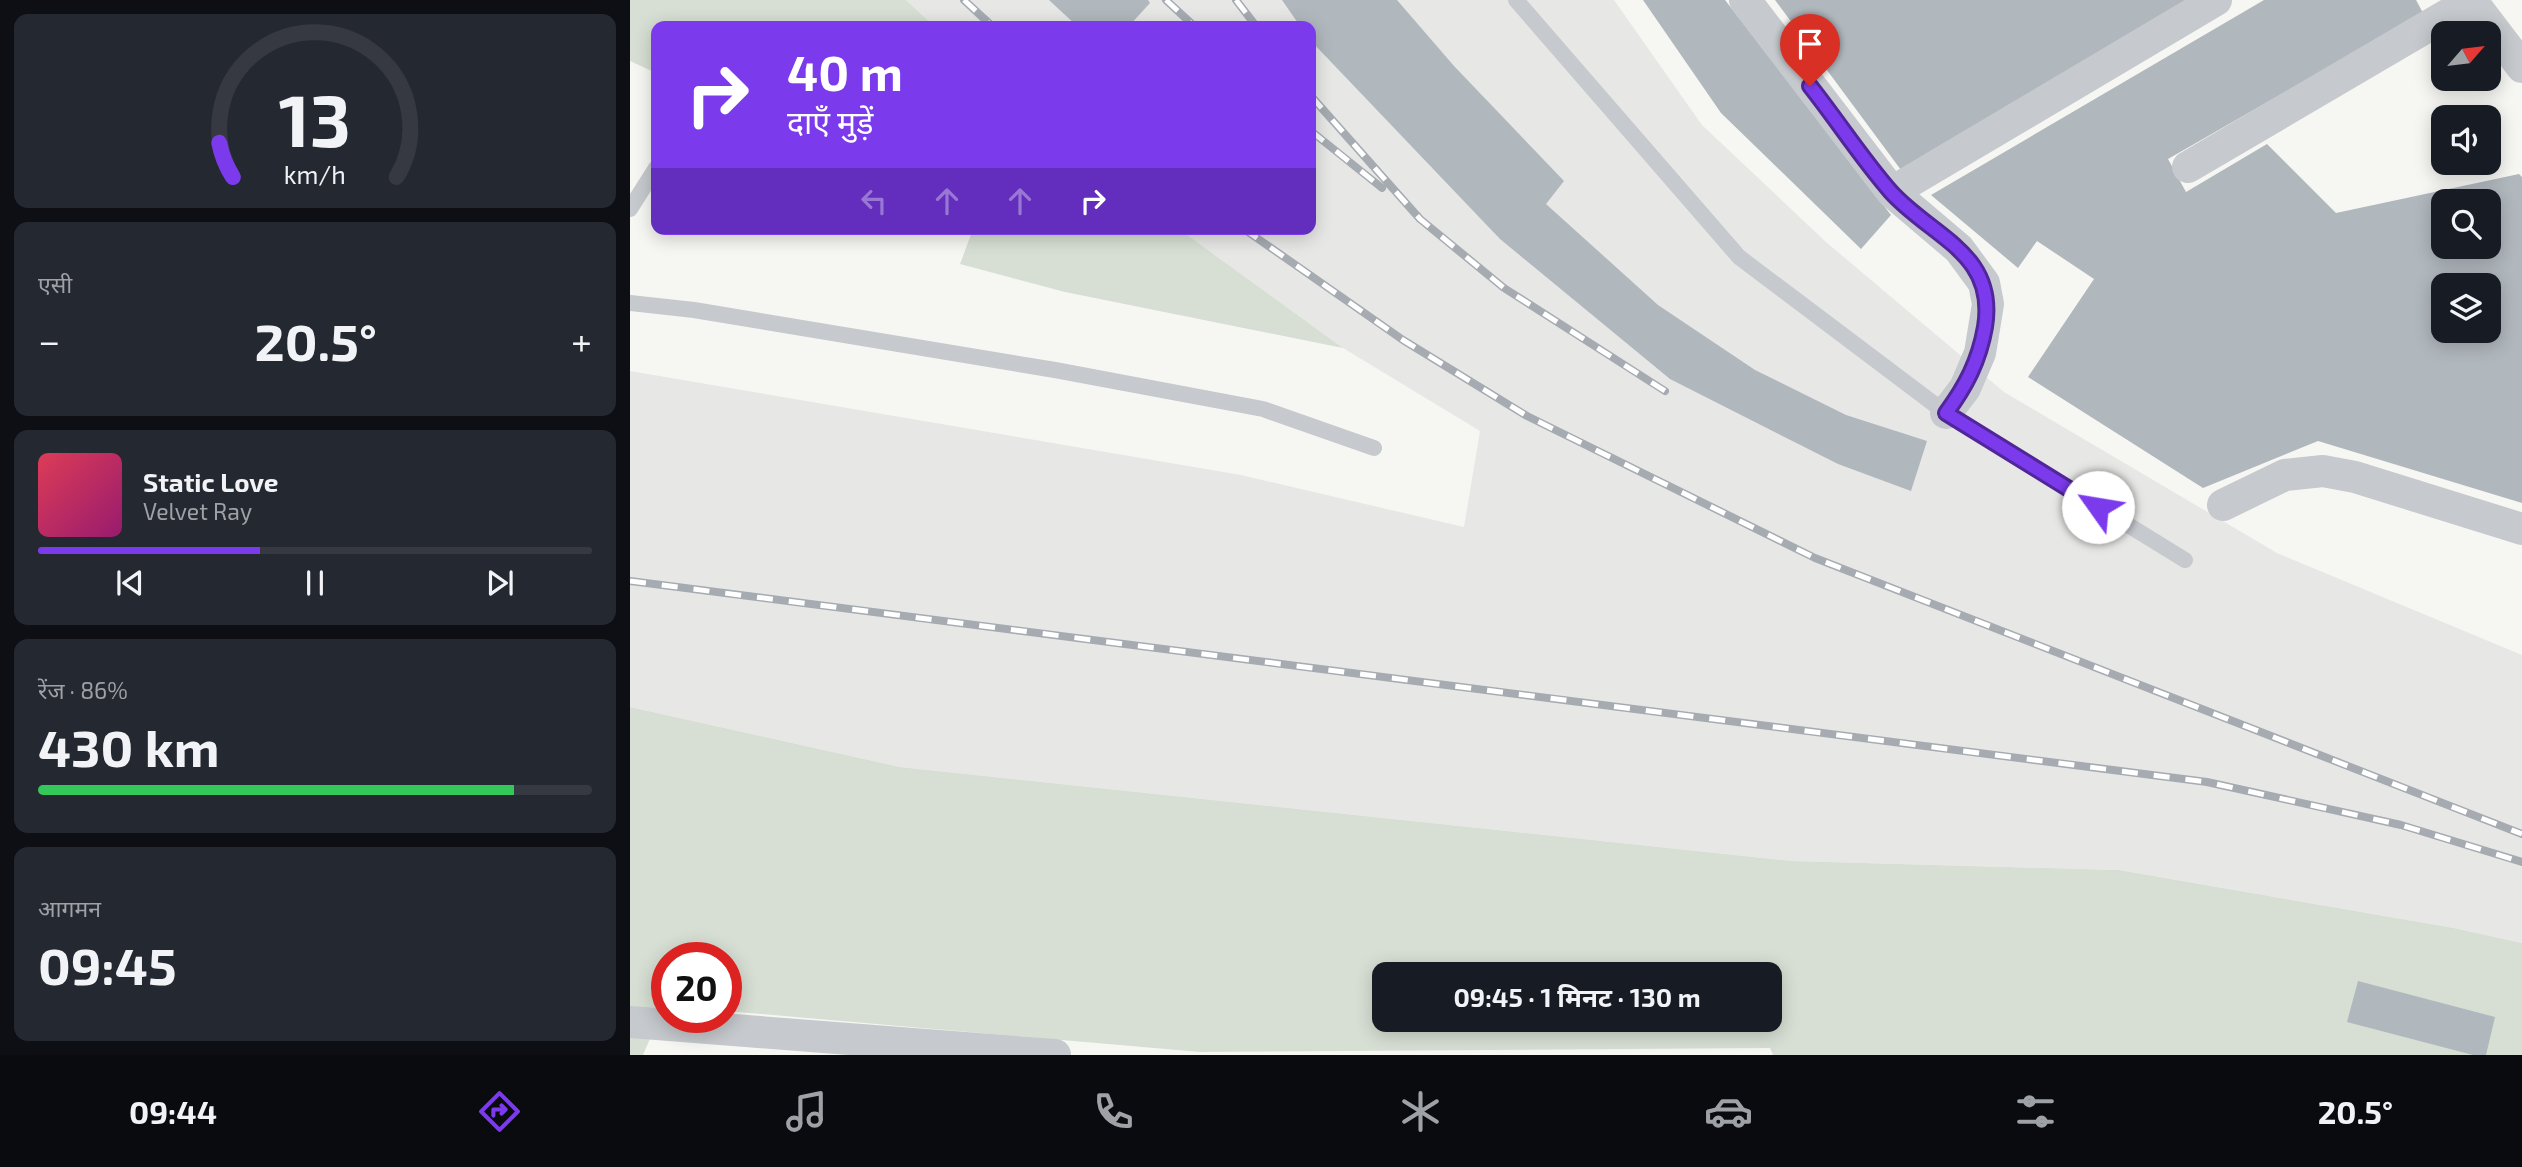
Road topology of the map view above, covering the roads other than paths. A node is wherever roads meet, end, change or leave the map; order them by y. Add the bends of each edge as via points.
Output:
1 (1516, 0) edge
2 (1745, 0) edge
3 (2216, 0) edge
4 (2471, 0) edge
5 (2522, 67) edge
6 (2188, 167) dead end
7 (651, 176) edge
8 (1892, 192) junction
9 (630, 209) edge
10 (630, 303) edge
11 (1946, 413) junction
12 (1374, 448) dead end
13 (2223, 505) dead end
14 (2522, 530) edge
15 (2185, 560) dead end
16 (630, 1021) edge
17 (737, 1042) edge
18 (815, 1045) edge
19 (908, 1048) edge
20 (983, 1051) edge
21 (1037, 1055) edge

1 - 11 lane via 1740,257
2 - 8 street
3 - 8 street
4 - 5 street
4 - 6 street
7 - 9 lane
8 - 11 street via 1959,249 1984,283 1988,304 1980,353 1965,388
10 - 12 lane via 694,310 1263,408
11 - 15 lane
13 - 14 street via 2286,475 2323,471
16 - 17 street
17 - 18 street
18 - 19 street
19 - 20 street
20 - 21 street

